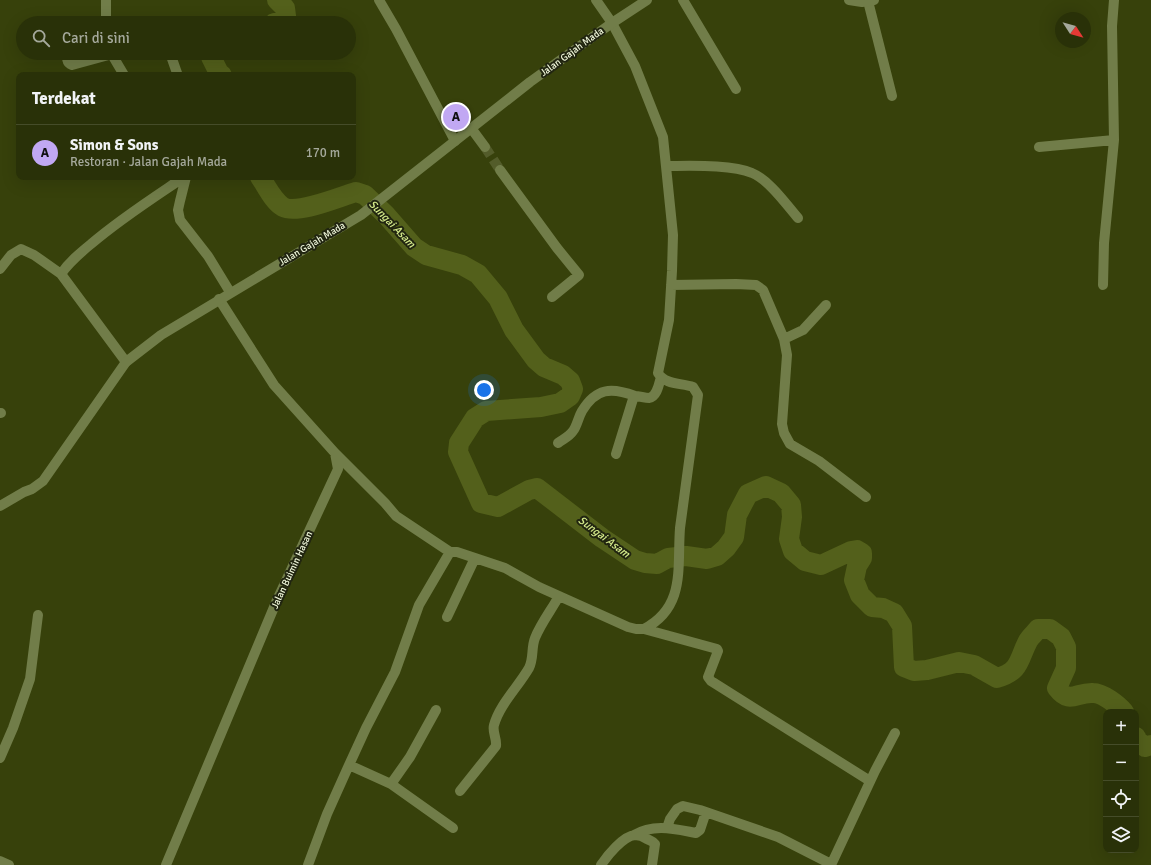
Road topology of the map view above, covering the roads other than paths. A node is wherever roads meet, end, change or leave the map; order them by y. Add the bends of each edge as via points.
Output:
1 (106, 0) edge
2 (379, 0) edge
3 (596, 0) edge
4 (647, 0) edge
5 (682, 0) edge
6 (850, 0) edge
7 (871, 0) edge
8 (1114, 0) edge
9 (106, 16) edge
10 (612, 23) junction
11 (67, 60) edge
12 (88, 60) edge
13 (115, 60) edge
14 (172, 60) edge
15 (122, 72) edge
16 (177, 72) edge
17 (736, 89) dead end
18 (892, 96) dead end
19 (471, 128) junction
20 (1114, 140) junction
21 (455, 141) junction
22 (485, 147) tunnel mouth
23 (1039, 147) dead end
24 (666, 166) junction
25 (500, 170) tunnel mouth
26 (181, 180) edge
27 (184, 180) edge
28 (798, 218) dead end
29 (0, 269) edge
30 (61, 274) junction
31 (671, 285) junction
32 (1102, 285) dead end
33 (230, 292) junction
34 (552, 297) dead end
35 (219, 300) junction
36 (826, 306) dead end
37 (784, 339) junction
38 (126, 362) junction
39 (661, 378) junction
40 (635, 396) junction
41 (558, 443) dead end
42 (335, 453) junction
43 (616, 454) dead end
44 (866, 497) dead end
45 (0, 506) edge
46 (450, 552) junction
47 (475, 558) junction
48 (559, 596) junction
49 (38, 615) dead end
50 (447, 617) dead end
51 (644, 629) junction
52 (436, 710) dead end
53 (895, 733) dead end
54 (0, 758) edge
55 (349, 765) junction
56 (870, 781) junction
57 (391, 784) junction
58 (460, 791) dead end
59 (706, 812) junction
60 (453, 828) dead end
61 (667, 828) junction
62 (634, 835) junction
63 (0, 861) edge
64 (8, 865) edge
65 (166, 865) edge
66 (308, 865) edge
67 (601, 865) edge
68 (652, 865) edge
69 (831, 865) edge

1 - 9 street
2 - 21 street
3 - 10 street
4 - 10 street, Jalan Gajah Mada
5 - 17 street
6 - 7 street
7 - 18 street
8 - 20 street
10 - 19 street, Jalan Gajah Mada
10 - 24 street via 635,66 663,137
11 - 12 street via 72,65
13 - 15 street
14 - 16 street
19 - 21 street, Jalan Gajah Mada
19 - 22 street
20 - 23 street
20 - 32 street
21 - 33 street, Jalan Gajah Mada via 361,215
24 - 28 street via 707,166 751,172 768,185
24 - 31 street via 673,235
25 - 34 street via 579,275
26 - 30 street via 110,228 73,259
27 - 33 street via 178,210 180,220 208,256
29 - 30 street via 11,255 21,249
30 - 38 street
31 - 37 street via 756,285 763,290
31 - 39 street via 669,320 658,373
33 - 35 street, Jalan Gajah Mada
35 - 38 street, Jalan Gajah Mada via 161,335
35 - 42 street via 274,385
36 - 37 street via 803,330
37 - 44 street via 787,355 782,424 784,433 790,444 820,461
38 - 45 street, Jalan Gajah Mada via 42,481
39 - 40 street via 652,396
39 - 51 street via 674,384 693,387 698,395 679,547 678,584 669,607 654,624
40 - 41 street via 623,392 602,391 595,395 582,410 568,437
40 - 43 street
42 - 46 street via 396,516
42 - 65 street, Jalan Buimin Hasan via 338,469 332,484 277,600
46 - 47 street
46 - 55 street via 419,606 395,672
47 - 48 street via 505,568
47 - 50 street
48 - 51 street via 628,627
48 - 58 street via 535,637 533,656 528,668 495,721 493,727 496,746
49 - 54 street via 30,680
51 - 56 street via 717,649 708,677 711,681
52 - 57 street via 410,757
53 - 56 street
55 - 57 street
55 - 66 street
56 - 69 street
57 - 60 street
59 - 61 street via 683,806 672,814
59 - 61 street via 697,832
59 - 69 street via 778,837
61 - 62 street via 648,829
62 - 67 street via 616,847
62 - 68 street via 655,844
63 - 64 street

